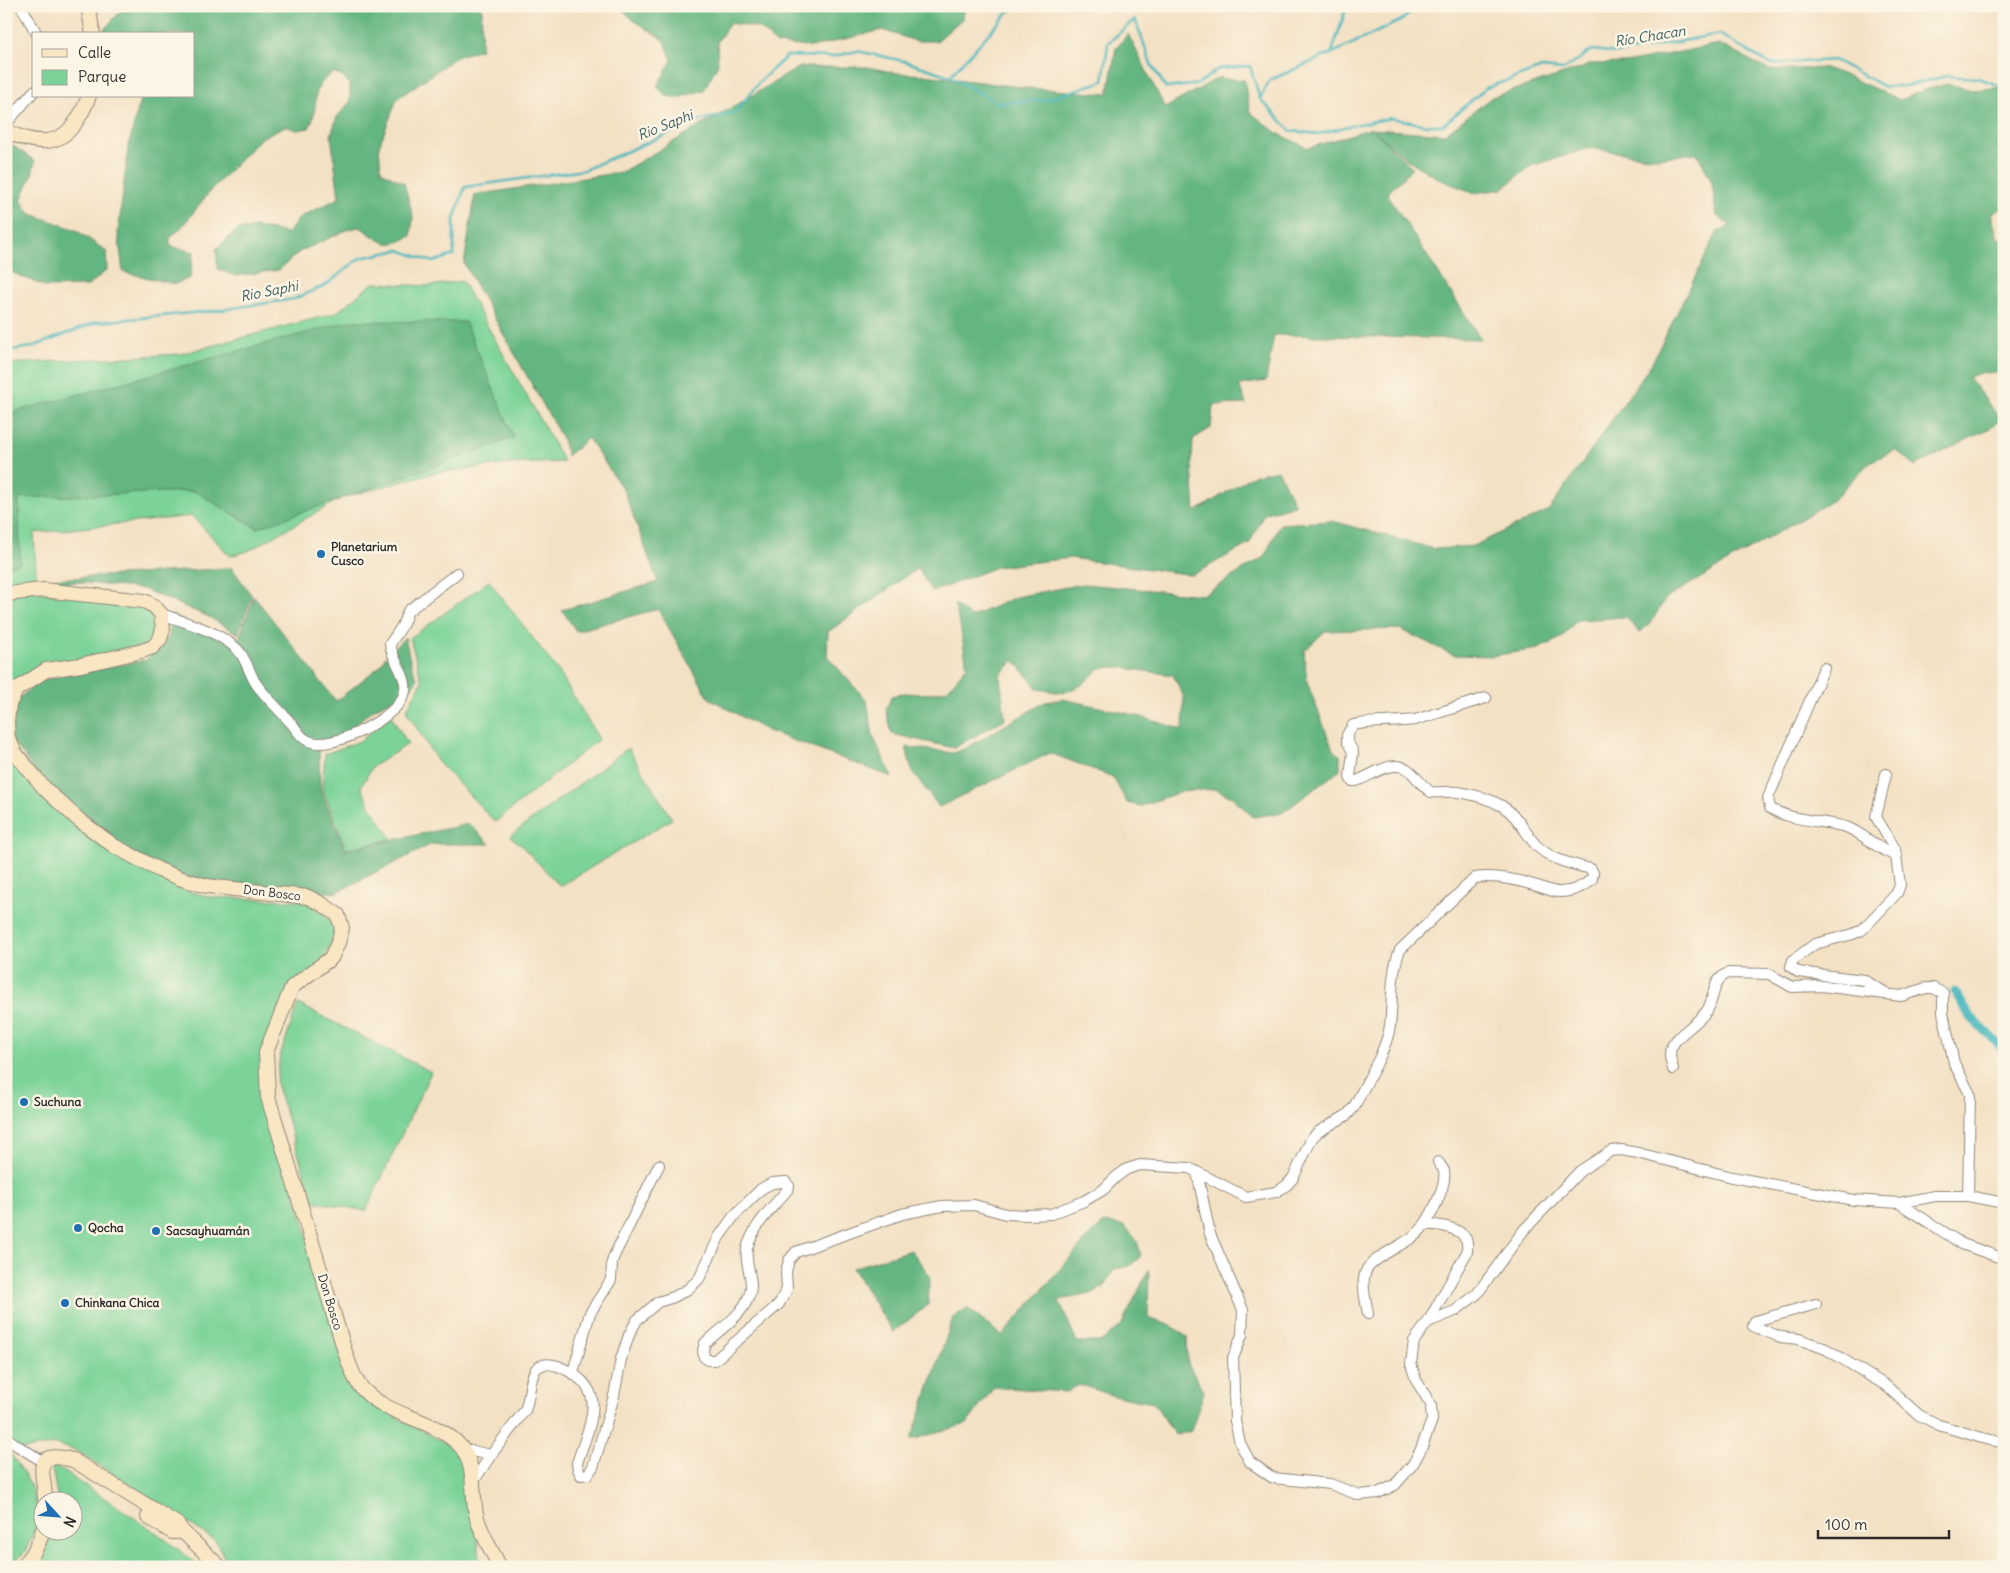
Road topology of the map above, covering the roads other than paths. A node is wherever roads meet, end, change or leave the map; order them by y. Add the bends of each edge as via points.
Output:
1 (20, 6) edge
2 (88, 6) edge
3 (36, 32) edge
4 (92, 32) edge
5 (32, 93) edge
6 (87, 98) edge
7 (6, 124) edge
8 (6, 131) edge
9 (456, 573) dead end
10 (6, 594) edge
11 (161, 614) junction
12 (1824, 668) dead end
13 (1486, 698) dead end
14 (1886, 774) dead end
15 (1897, 856) junction
16 (1891, 996) junction
17 (1673, 1069) dead end
18 (1438, 1162) dead end
19 (659, 1165) dead end
20 (1197, 1172) junction
21 (1968, 1196) junction
22 (1899, 1203) junction
23 (2004, 1203) edge
24 (1424, 1225) junction
25 (2004, 1259) edge
26 (1816, 1304) dead end
27 (1368, 1314) dead end
28 (1428, 1322) junction
29 (573, 1372) junction
30 (6, 1437) edge
31 (2004, 1442) edge
32 (463, 1449) junction
33 (491, 1455) junction
34 (44, 1462) junction
35 (473, 1482) junction
36 (45, 1490) edge
37 (40, 1540) edge
38 (21, 1567) edge
39 (220, 1567) edge
40 (500, 1567) edge

1 - 3 street
2 - 4 street
5 - 7 street
6 - 8 street via 81,116 68,133 52,140 37,142
9 - 11 street via 408,611 390,644 391,654 406,682 403,698 358,734 320,744 306,740 256,683 238,649 204,628
10 - 11 street via 43,590 144,601
11 - 32 street, Don Bosco via 163,629 153,646 81,665 46,670 17,689 9,704 8,738 15,753 45,789 114,846 182,879 206,886 308,897 338,915 342,928 335,951 292,988 266,1052 268,1097 355,1378 369,1396 445,1432
12 - 15 street via 1768,798 1770,808 1846,827
13 - 20 street via 1415,720 1382,720 1353,725 1346,735 1353,752 1352,781 1380,769 1401,766 1431,792 1458,792 1494,802 1511,812 1548,855 1591,869 1592,879 1582,887 1558,892 1512,880 1475,878 1400,950 1394,964 1386,1041 1354,1107 1312,1138 1287,1185 1276,1192 1246,1197
14 - 15 street via 1876,818
15 - 16 street via 1900,885 1897,893 1872,922 1853,934 1815,944 1791,964 1798,972 1864,980
16 - 17 street via 1822,986 1792,987 1769,974 1728,973 1717,982 1703,1016 1672,1048
16 - 21 street via 1909,995 1926,988 1943,993 1943,1013 1954,1063 1970,1094
18 - 24 street via 1444,1172 1444,1182
19 - 29 street via 614,1256 611,1280 590,1313
20 - 28 street via 1210,1234 1243,1310 1242,1335 1233,1358 1235,1421 1240,1443 1250,1462 1273,1478 1330,1484 1359,1495 1378,1493 1395,1484 1422,1449 1432,1420 1431,1405 1416,1380 1411,1364 1414,1341
20 - 29 street via 1183,1167 1140,1165 1127,1169 1103,1190 1084,1201 1051,1214 1028,1216 974,1205 942,1206 902,1214 796,1252 788,1260 787,1289 779,1304 715,1360 708,1360 702,1350 705,1343 736,1316 748,1298 751,1286 746,1260 753,1234 788,1188 786,1182 772,1183 734,1216 719,1237 700,1279 674,1297 658,1302 637,1320 621,1359 594,1467 588,1474 581,1475 577,1463 592,1419 592,1395 587,1385
21 - 22 street via 1935,1196
21 - 23 street
22 - 25 street via 1962,1244
22 - 28 street via 1854,1200 1732,1177 1638,1153 1611,1151 1580,1170 1530,1224 1477,1294 1455,1311
24 - 27 street via 1416,1235 1368,1268 1364,1282
24 - 28 street via 1441,1226 1462,1234 1467,1244 1467,1252
26 - 31 street via 1755,1321 1753,1326 1773,1335 1799,1339 1826,1349 1886,1385 1912,1410 1939,1425
29 - 33 street via 544,1364 536,1369 525,1410
30 - 34 street
32 - 33 street
32 - 35 street, Don Bosco
33 - 35 street
34 - 36 street via 41,1472
34 - 39 street via 49,1457 62,1457 69,1466 172,1532 183,1532
35 - 40 street, Don Bosco via 477,1517
37 - 38 street

